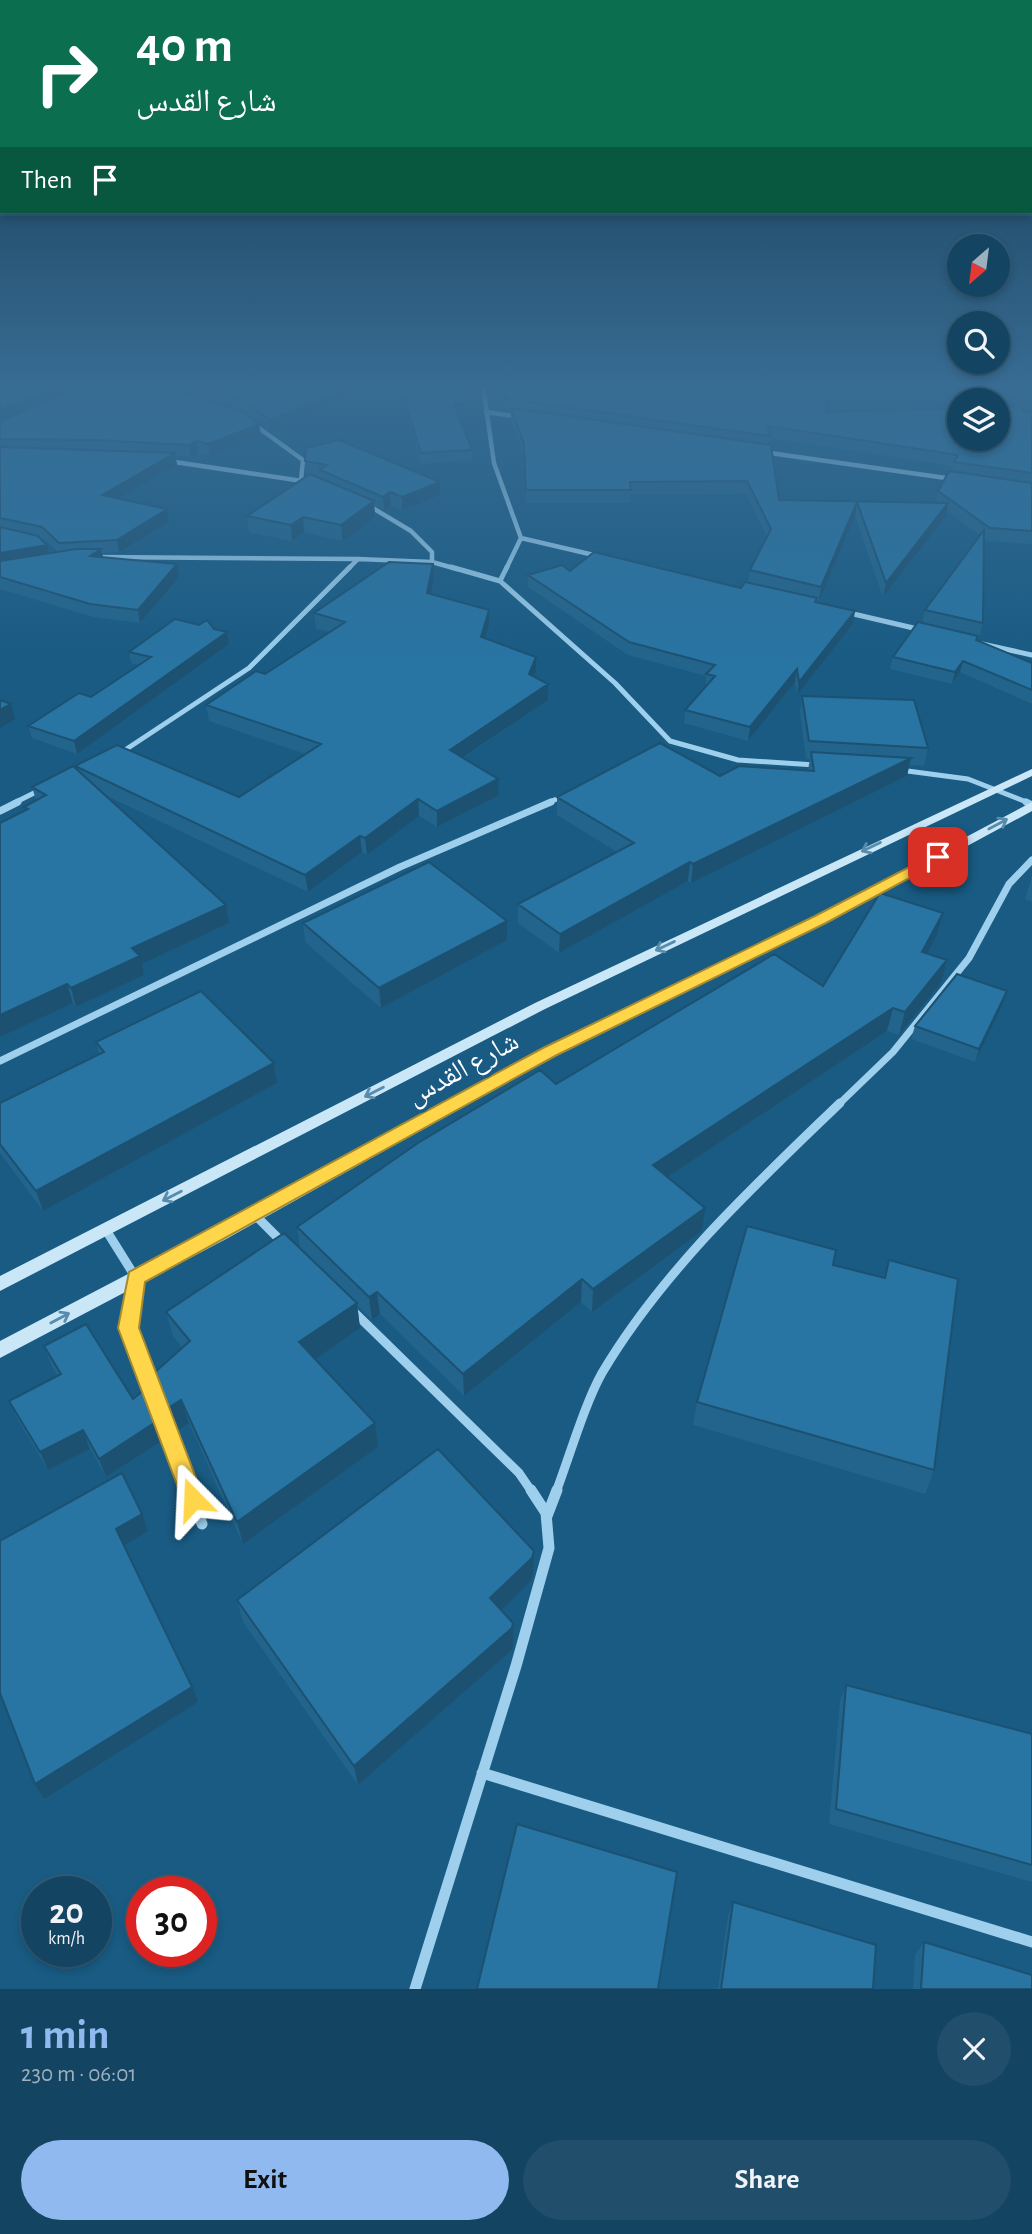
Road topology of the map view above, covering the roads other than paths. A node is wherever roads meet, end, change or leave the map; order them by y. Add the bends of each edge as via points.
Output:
1 (292, 479) edge
2 (500, 479) edge
3 (956, 479) edge
4 (301, 480) joint
5 (964, 480) edge
6 (319, 484) edge
7 (354, 499) edge
8 (521, 538) junction
9 (601, 556) edge
10 (92, 557) edge
11 (358, 559) junction
12 (432, 562) junction
13 (500, 581) junction
14 (842, 612) edge
15 (934, 633) edge
16 (969, 641) edge
17 (1032, 655) edge
18 (670, 741) junction
19 (658, 747) edge
20 (117, 755) edge
21 (821, 765) edge
22 (891, 770) edge
23 (1032, 772) edge
24 (51, 786) edge
25 (998, 786) junction
26 (575, 790) edge
27 (1032, 805) edge
28 (0, 811) edge
29 (1032, 860) edge
30 (0, 1061) edge
31 (254, 1215) junction
32 (106, 1230) junction
33 (294, 1253) edge
34 (136, 1278) junction
35 (0, 1284) edge
36 (342, 1301) edge
37 (0, 1350) edge
38 (546, 1519) junction
39 (202, 1524) dead end
40 (482, 1773) junction
41 (1032, 1942) edge
42 (415, 1989) edge

1 - 4 street
2 - 8 street
3 - 5 street
4 - 6 street
7 - 12 street via 411,531 432,552
8 - 9 street
8 - 13 street
10 - 11 street
11 - 12 street
11 - 20 street via 249,668
12 - 13 street
13 - 18 street via 615,683
14 - 15 street
16 - 17 street
18 - 19 street
18 - 21 street via 738,760
22 - 25 street via 947,773
23 - 25 main road, شارع القدس
24 - 28 street
25 - 27 street
25 -> 32 main road, شارع القدس via 540,1006
26 - 30 street via 400,867
31 -> 27 main road, شارع القدس via 549,1052 820,920
29 - 38 street via 1009,884 969,958 893,1052 751,1189 654,1299 601,1375
31 - 33 street
31 - 34 main road, شارع القدس
32 - 34 street
32 - 35 main road, شارع القدس
37 -> 34 main road, شارع القدس
34 - 39 street via 128,1328
36 - 38 street via 519,1473
38 - 40 street via 549,1548
40 - 41 street
40 - 42 street

